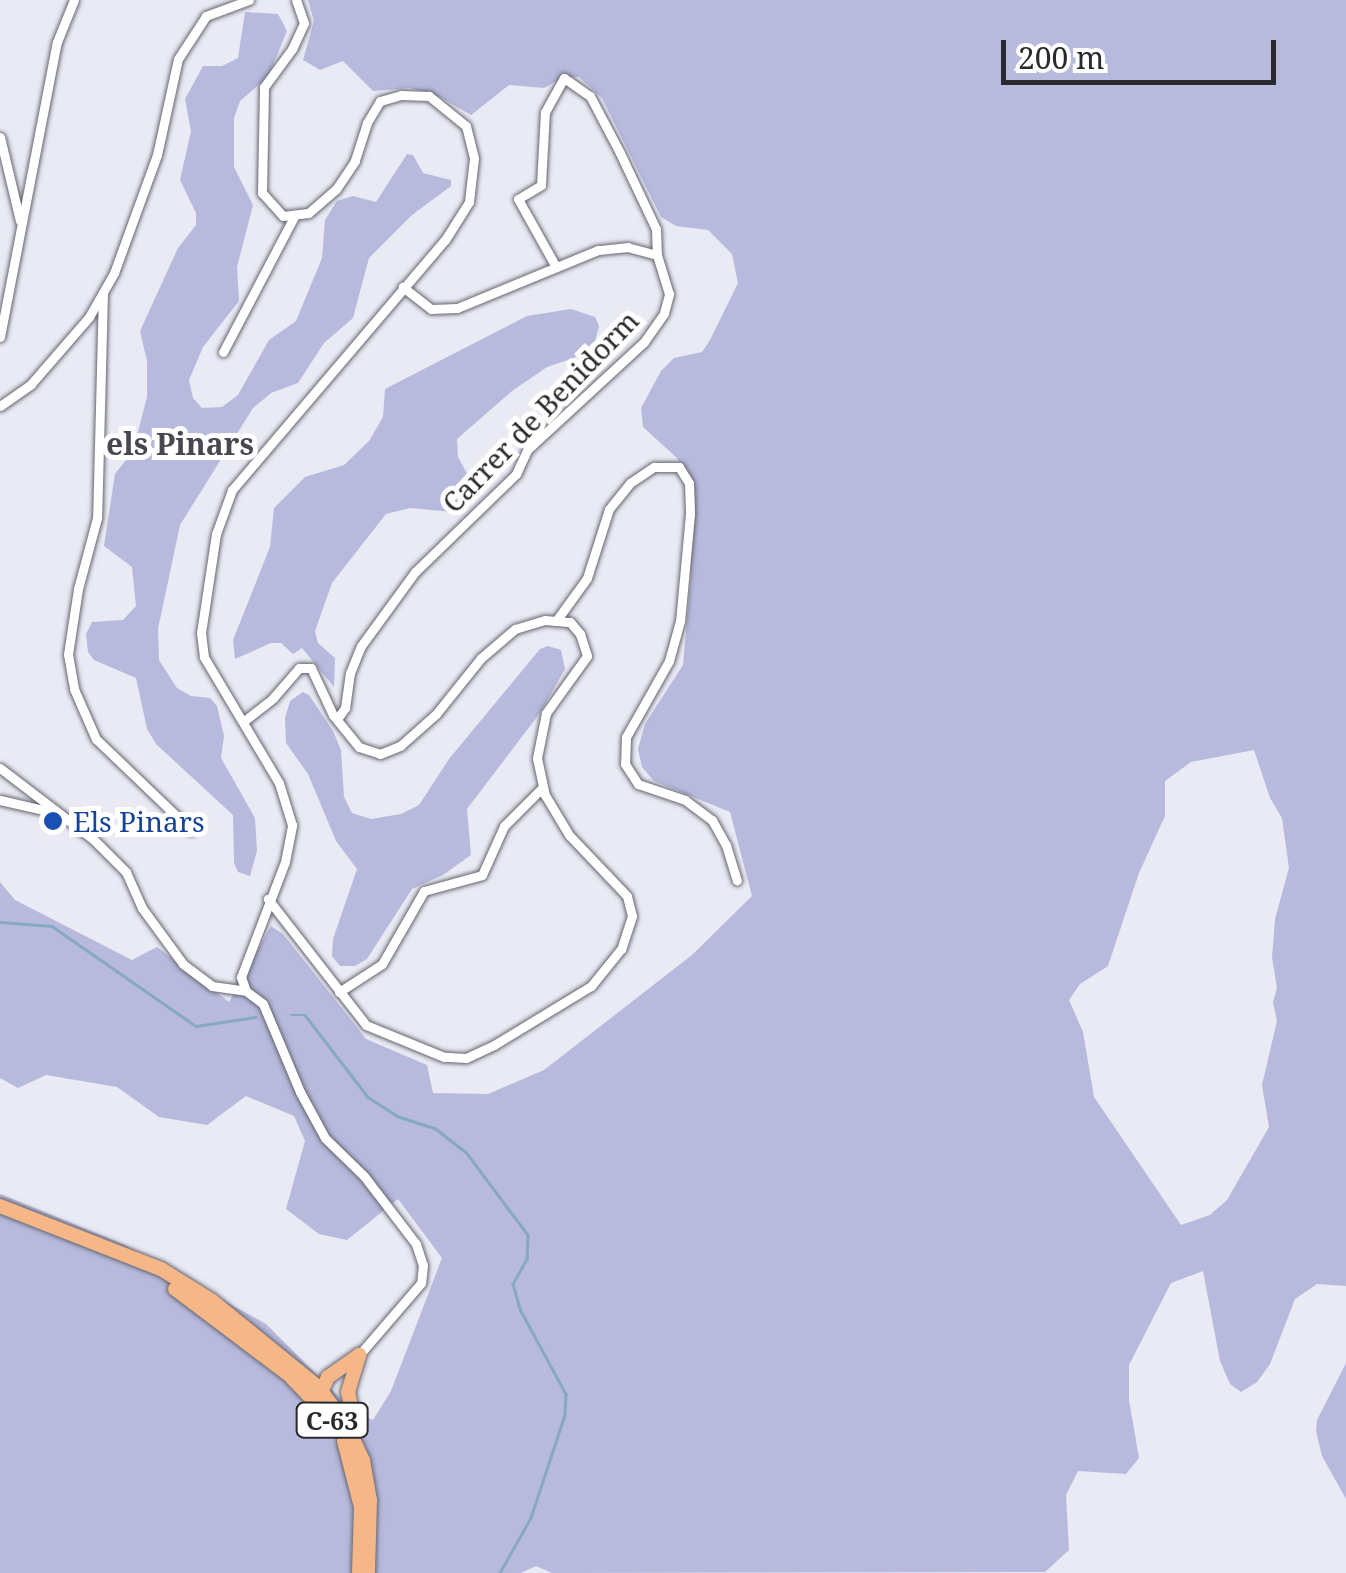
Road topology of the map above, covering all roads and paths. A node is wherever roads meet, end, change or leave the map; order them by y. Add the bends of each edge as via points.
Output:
1 (74, 0) edge
2 (249, 0) edge
3 (296, 0) edge
4 (0, 137) edge
5 (295, 215) junction
6 (22, 228) junction
7 (657, 255) junction
8 (556, 266) junction
9 (403, 287) junction
10 (103, 293) junction
11 (0, 337) edge
12 (224, 352) dead end
13 (0, 406) edge
14 (556, 621) junction
15 (336, 720) junction
16 (244, 721) junction
17 (0, 768) edge
18 (543, 788) junction
19 (0, 800) edge
20 (55, 813) junction
21 (191, 830) dead end
22 (736, 880) dead end
23 (268, 899) junction
24 (246, 992) junction
25 (340, 992) junction
26 (0, 1206) edge
27 (135, 1260) junction
28 (214, 1315) junction
29 (359, 1355) joint
30 (333, 1387) junction
31 (361, 1508) junction
32 (359, 1573) edge
33 (368, 1573) edge

1 - 6 street via 57,42
2 - 10 street via 206,16 178,58 136,223
3 - 5 street via 304,22 264,87 262,139 262,193 283,216
4 - 6 street
5 - 9 street via 308,213 336,189 380,101 429,96 466,126 474,158 469,202 446,240
5 - 12 street
6 - 11 street
7 - 8 street via 628,247 598,250
7 - 8 street, Carrer de Benidorm via 656,229 620,152 590,96 569,78 545,112 541,185 518,199
7 - 15 street, Carrer de Benidorm via 669,294 655,328 527,450 516,474 416,572 361,646
8 - 9 street via 457,308 431,309
9 - 16 street via 232,490 216,534 201,634 204,657
10 - 13 street via 30,384
10 - 21 street via 97,518 68,654 74,689 96,738
14 - 15 street via 515,629 400,746 380,754 358,747
14 - 18 street via 570,622 587,656 546,713 536,758
14 - 22 street via 587,578 609,509 654,467 679,467 689,483 690,514 680,622 669,661 626,737 625,764 638,784 684,800 712,820
15 - 16 street via 311,668 299,668
16 - 23 street via 279,783 292,824
17 - 20 street
18 - 25 street via 504,826 482,874 424,891 382,964
18 - 25 street via 569,835 627,896 632,916 621,949 591,986 466,1058 444,1057 366,1026
19 - 20 street
20 - 24 street via 126,872 142,908 184,964 212,986
23 - 24 street via 241,976
23 - 25 street
24 - 29 street via 274,1022 326,1138 416,1244 423,1265 421,1283 406,1306
26 - 27 main road, C-63
27 - 28 main road, C-63
27 - 30 main road, C-63 via 260,1332
28 - 30 main road, C-63
28 - 31 main road, C-63 via 326,1412 351,1456
29 - 30 main road, C-63
30 - 31 main road, C-63 via 364,1486
30 - 33 main road, C-63 via 370,1473
31 - 32 main road, C-63

